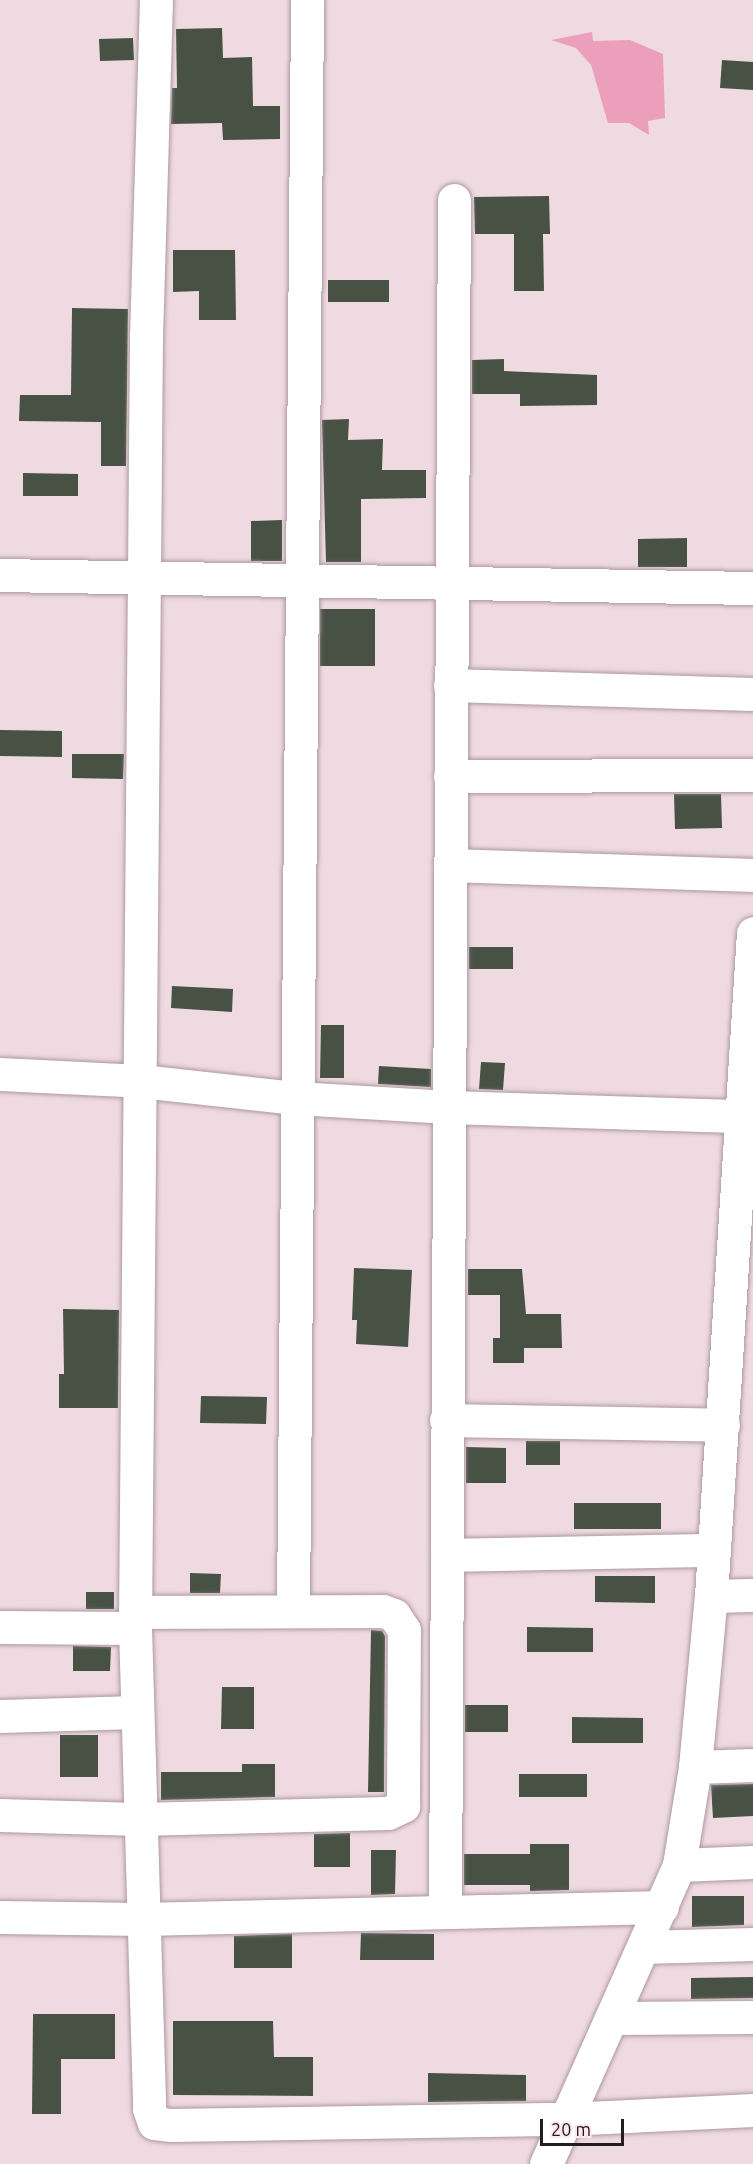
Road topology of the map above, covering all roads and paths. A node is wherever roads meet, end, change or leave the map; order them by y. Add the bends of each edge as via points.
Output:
1 (156, 0) edge
2 (307, 0) edge
3 (454, 200) dead end
4 (0, 574) edge
5 (146, 576) junction
6 (301, 580) junction
7 (450, 582) junction
8 (753, 588) edge
9 (450, 685) junction
10 (753, 694) edge
11 (450, 776) junction
12 (753, 776) edge
13 (450, 865) junction
14 (753, 875) edge
15 (753, 933) edge
16 (749, 1045) edge
17 (0, 1074) edge
18 (141, 1081) junction
19 (296, 1098) junction
20 (449, 1107) junction
21 (742, 1116) junction
22 (446, 1420) junction
23 (723, 1425) junction
24 (714, 1550) junction
25 (447, 1555) junction
26 (753, 1595) edge
27 (711, 1596) junction
28 (293, 1611) junction
29 (136, 1620) junction
30 (0, 1627) edge
31 (136, 1712) junction
32 (0, 1716) edge
33 (753, 1765) edge
34 (695, 1767) junction
35 (0, 1815) edge
36 (138, 1819) junction
37 (753, 1862) edge
38 (679, 1865) junction
39 (662, 1907) junction
40 (445, 1911) junction
41 (0, 1917) edge
42 (142, 1919) junction
43 (753, 1944) edge
44 (643, 1947) junction
45 (753, 2017) edge
46 (613, 2018) junction
47 (753, 2110) edge
48 (564, 2119) junction
49 (546, 2164) edge

1 - 5 street via 146,338
2 - 6 street
3 - 7 street
4 - 5 street
5 - 6 street
5 - 18 street
6 - 7 street
6 - 19 street
7 - 8 street
7 - 9 street
9 - 10 street
9 - 11 street
11 - 12 street
11 - 13 street
13 - 14 street
13 - 20 street
15 - 16 street
16 - 21 street
17 - 18 street
18 - 19 street
18 - 29 street
19 - 20 street
19 - 28 street
20 - 21 street
20 - 22 street
21 - 23 street
22 - 23 street
22 - 25 street
23 - 24 street
24 - 25 street
24 - 27 street
25 - 40 street
26 - 27 street
27 - 34 street
28 - 29 street
28 - 36 street via 383,1611 400,1621 404,1630 403,1806 388,1812
29 - 30 street
29 - 31 street
31 - 32 street
31 - 36 street
33 - 34 street
34 - 38 street
35 - 36 street
36 - 42 street
37 - 38 street
38 - 39 street
39 - 40 street
39 - 44 street
40 - 42 street
41 - 42 street
42 - 48 street via 149,2109 154,2123
43 - 44 street
44 - 46 street
45 - 46 street
46 - 48 street
47 - 48 street
48 - 49 street

